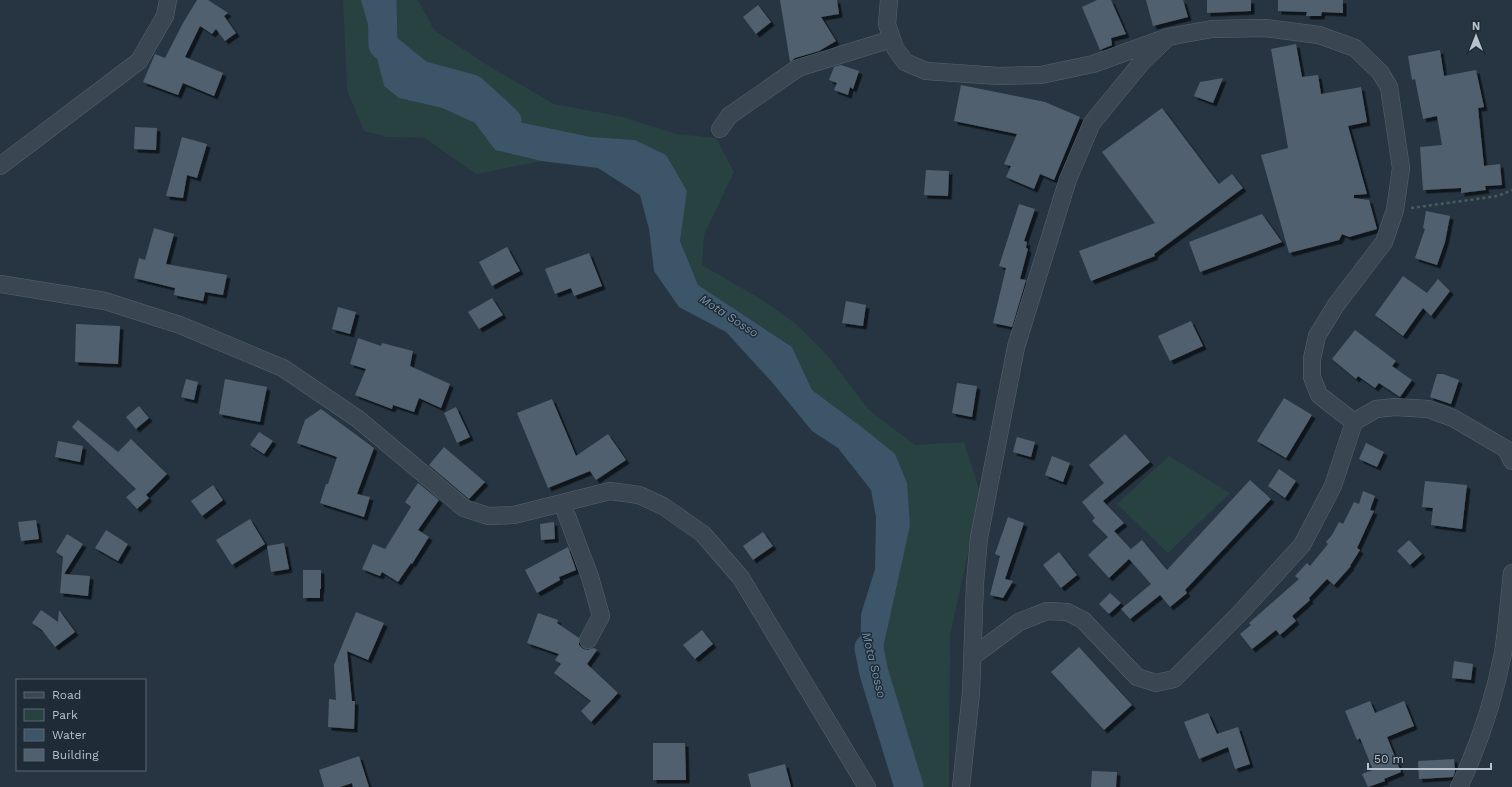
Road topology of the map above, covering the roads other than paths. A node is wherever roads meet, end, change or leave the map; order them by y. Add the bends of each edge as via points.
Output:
1 (168, 0) edge
2 (889, 0) edge
3 (1168, 37) junction
4 (892, 39) junction
5 (720, 129) dead end
6 (0, 166) edge
7 (0, 284) edge
8 (1354, 422) junction
9 (1512, 461) edge
10 (562, 503) junction
11 (1512, 573) edge
12 (588, 640) dead end
13 (972, 657) junction
14 (866, 787) edge
15 (961, 787) edge
16 (1459, 787) edge

1 - 6 street via 165,16 139,61
2 - 4 street via 887,24
3 - 4 street via 1093,64 1041,75 999,76 926,71 905,62 894,48
3 - 8 street via 1212,29 1265,28 1319,35 1355,48 1380,72 1389,87 1401,168 1395,210 1384,242 1336,305 1317,336 1312,359 1312,377 1319,394
3 - 13 street via 1142,62 1092,123 1068,179 1016,347 979,538
4 - 5 street via 798,68 728,116
7 - 10 street via 105,301 180,325 283,368 358,419 464,508 488,516 514,515
8 - 9 street via 1376,410 1395,407 1428,410 1453,418 1506,449
8 - 13 street via 1333,486 1302,545 1240,613 1174,679 1156,683 1137,677 1083,620 1067,612 1047,612 1019,622
10 - 12 street via 590,577 601,616
10 - 14 street via 610,491 639,495 663,506 703,534 741,578
11 - 16 street via 1503,652 1490,707
13 - 15 street via 972,693

